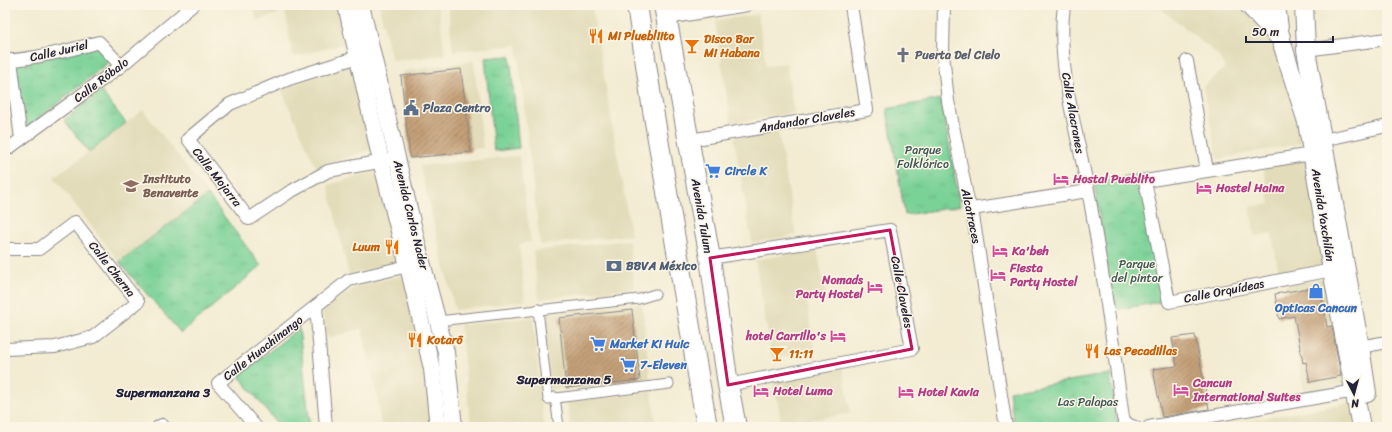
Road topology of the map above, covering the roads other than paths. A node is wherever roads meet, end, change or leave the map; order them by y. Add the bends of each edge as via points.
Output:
1 (193, 5) edge
2 (346, 5) edge
3 (361, 5) edge
4 (637, 5) edge
5 (747, 5) edge
6 (851, 5) edge
7 (944, 5) edge
8 (1064, 5) edge
9 (1250, 5) edge
10 (1276, 5) edge
11 (1304, 5) edge
12 (666, 11) edge
13 (1280, 37) junction
14 (1387, 39) edge
15 (1306, 50) junction
16 (358, 57) junction
17 (8, 60) edge
18 (1187, 61) dead end
19 (121, 66) junction
20 (1387, 126) edge
21 (21, 139) junction
22 (690, 140) junction
23 (1318, 147) junction
24 (5, 148) edge
25 (397, 158) junction
26 (381, 162) junction
27 (1207, 170) junction
28 (1088, 191) junction
29 (972, 209) junction
30 (5, 250) edge
31 (710, 258) junction
32 (408, 266) junction
33 (1332, 270) junction
34 (656, 294) dead end
35 (316, 306) junction
36 (538, 309) junction
37 (438, 321) junction
38 (1387, 342) edge
39 (1360, 347) junction
40 (5, 349) edge
41 (670, 384) dead end
42 (728, 385) junction
43 (1355, 392) junction
44 (555, 397) junction
45 (158, 427) edge
46 (164, 427) edge
47 (256, 427) edge
48 (326, 427) edge
49 (438, 427) edge
50 (454, 427) edge
51 (558, 427) edge
52 (707, 427) edge
53 (736, 427) edge
54 (1006, 427) edge
55 (1135, 427) edge
56 (1150, 427) edge
57 (1361, 427) edge
58 (1372, 427) edge

1 - 19 street, Calle Róbalo
2 - 16 street, Avenida Carlos Nader
3 - 25 street, Avenida Carlos Nader
4 - 52 main road
5 - 12 street
6 - 22 street, Andandor Claveles via 867,110
7 - 29 street, Alcatraces via 943,54 948,101 968,201
8 - 28 street, Calle Alacranes via 1062,22 1066,78
9 - 13 main road
10 - 13 main road, Avenida Yaxchilán
11 - 15 main road, Avenida Yaxchilán
12 - 22 main road, Avenida Tulum
13 - 23 main road, Avenida Yaxchilán via 1307,122
14 - 15 street
15 - 23 main road, Avenida Yaxchilán
16 - 26 street, Avenida Carlos Nader
16 - 26 street, Calle Mojarra via 289,79 230,104 188,139 249,219 328,171
17 - 19 street, Calle Juriel via 64,52 99,42
17 - 21 street, Calle Juriel
18 - 27 street
19 - 21 street, Calle Róbalo
20 - 23 street, Calle Orquídeas
21 - 24 street, Calle Róbalo
22 - 31 main road, Avenida Tulum
23 - 27 street, Calle Orquídeas
23 - 33 main road, Avenida Yaxchilán
23 - 39 main road, Avenida Yaxchilán
25 - 26 street, Calle Mojarra
25 - 37 street, Avenida Carlos Nader
26 - 32 street, Avenida Carlos Nader
27 - 33 street, Calle Orquídeas via 1145,181 1169,302
28 - 29 street
28 - 55 street, Calle Alacranes via 1112,333 1123,418 1127,424
29 - 54 street, Alcatraces
30 - 40 street, Calle Cherna via 39,248 75,222 138,302 93,337 55,347
31 - 42 main road, Avenida Tulum
31 - 42 street, Calle Claveles via 890,230 912,349
32 - 35 street, Calle Huachinango via 349,280
32 - 49 street, Avenida Carlos Nader via 432,369
33 - 43 main road, Avenida Yaxchilán
34 - 36 street via 639,299
35 - 47 street, Calle Huachinango via 218,382
35 - 48 street, Calle Huachinango
36 - 37 street
36 - 44 street via 548,399
37 - 50 street, Avenida Carlos Nader via 446,352
38 - 39 street
39 - 58 main road, Avenida Yaxchilán
41 - 44 street
42 - 53 main road, Avenida Tulum
43 - 56 street
43 - 57 main road, Avenida Yaxchilán
44 - 51 street
45 - 46 street

